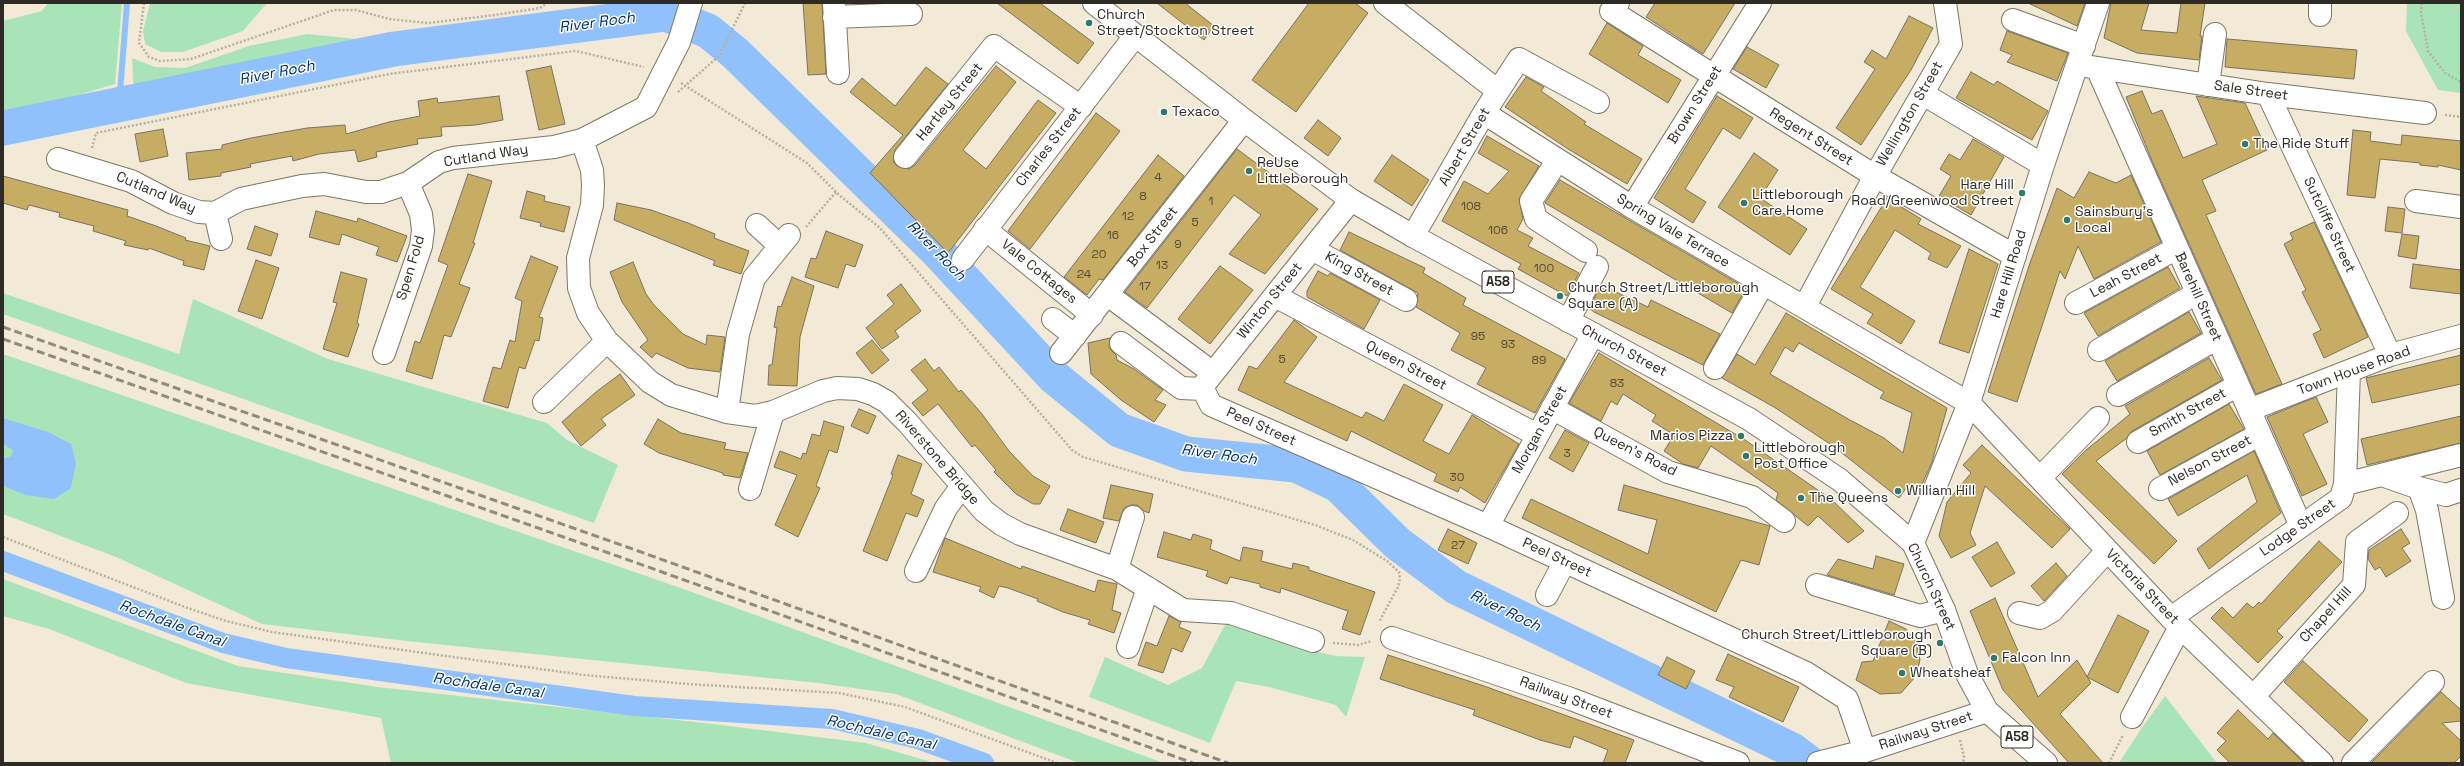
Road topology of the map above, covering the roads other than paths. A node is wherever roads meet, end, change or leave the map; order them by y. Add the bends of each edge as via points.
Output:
1 (692, 3) edge
2 (1094, 3) edge
3 (1385, 3) edge
4 (1618, 3) edge
5 (1760, 3) edge
6 (1945, 3) edge
7 (2098, 3) edge
8 (834, 10) edge
9 (911, 14) dead end
10 (2013, 20) dead end
11 (2214, 34) dead end
12 (1135, 36) junction
13 (2086, 60) junction
14 (838, 73) dead end
15 (1713, 76) junction
16 (2208, 85) junction
17 (1498, 91) junction
18 (1923, 94) junction
19 (2268, 94) junction
20 (1598, 102) dead end
21 (1081, 107) junction
22 (1484, 113) junction
23 (2425, 113) dead end
24 (1244, 120) junction
25 (582, 140) junction
26 (905, 157) dead end
27 (58, 159) dead end
28 (1557, 161) junction
29 (2043, 165) junction
30 (1875, 176) junction
31 (408, 182) junction
32 (1352, 200) junction
33 (2416, 201) dead end
34 (1632, 207) junction
35 (2461, 207) edge
36 (215, 213) junction
37 (757, 225) dead end
38 (985, 229) junction
39 (1413, 236) junction
40 (222, 239) dead end
41 (2177, 248) junction
42 (1312, 249) junction
43 (2015, 256) junction
44 (963, 259) dead end
45 (1763, 284) junction
46 (2197, 293) junction
47 (1108, 295) junction
48 (1275, 296) junction
49 (1406, 300) dead end
50 (2076, 303) dead end
51 (1805, 306) junction
52 (1092, 315) junction
53 (1053, 319) dead end
54 (1568, 321) junction
55 (1593, 334) junction
56 (1075, 336) junction
57 (2461, 336) edge
58 (2216, 339) junction
59 (607, 341) junction
60 (1121, 343) dead end
61 (2098, 350) dead end
62 (384, 353) dead end
63 (1062, 353) dead end
64 (2390, 355) junction
65 (1715, 368) dead end
66 (2349, 371) junction
67 (2238, 386) junction
68 (1209, 389) junction
69 (2118, 395) dead end
70 (544, 402) dead end
71 (1969, 403) junction
72 (1552, 408) junction
73 (2249, 410) junction
74 (728, 412) junction
75 (774, 412) junction
76 (2098, 418) dead end
77 (2260, 434) junction
78 (1537, 435) junction
79 (2138, 442) dead end
80 (2461, 455) edge
81 (2382, 475) junction
82 (2040, 478) junction
83 (2345, 484) junction
84 (962, 486) junction
85 (2160, 488) dead end
86 (2419, 488) junction
87 (750, 489) dead end
88 (2461, 490) edge
89 (2397, 513) dead end
90 (1133, 517) dead end
91 (1784, 520) dead end
92 (1488, 526) junction
93 (2301, 526) junction
94 (1913, 543) junction
95 (2107, 551) junction
96 (1564, 561) junction
97 (1117, 569) junction
98 (916, 571) dead end
99 (1817, 585) dead end
100 (1148, 588) junction
101 (1547, 595) dead end
102 (2443, 598) dead end
103 (1944, 610) junction
104 (2019, 612) dead end
105 (2175, 623) junction
106 (1392, 638) road end
107 (1313, 641) road end
108 (1128, 647) dead end
109 (2433, 682) dead end
110 (2253, 697) junction
111 (1987, 711) junction
112 (2132, 717) road end
113 (1856, 753) junction
114 (1738, 763) edge
115 (1818, 763) edge
116 (2046, 763) edge
117 (2322, 763) edge
118 (2353, 763) edge

1 - 25 main road, Cutland Way via 679,42 646,107
2 - 12 main road, Church Street / A58
3 - 17 main road
4 - 15 main road, Regent Street via 1611,11
5 - 15 main road, Brown Street
6 - 18 main road, Wellington Street via 1951,44
7 - 13 main road, Hare Hill Road
8 - 9 main road
8 - 14 main road
10 - 13 main road, Sale Street
11 - 16 main road
12 - 21 main road, Charles Street
12 - 24 main road, Church Street / A58
13 - 16 main road, Sale Street
13 - 29 main road, Hare Hill Road
13 - 41 main road, Barehill Street
15 - 30 main road, Regent Street
15 - 34 main road, Brown Street
16 - 19 main road, Sale Street
17 - 20 main road, Albert Street via 1519,59
17 - 22 main road, Albert Street
18 - 29 main road
18 - 30 main road, Wellington Street
19 - 23 main road, Sale Street
19 - 64 main road, Sutcliffe Street
21 - 26 main road, Hartley Street via 994,46
21 - 38 main road, Charles Street
22 - 28 main road, Spring Vale Terrace
22 - 39 main road, Albert Street
24 - 32 main road, Church Street / A58
24 - 47 main road, Box Street
25 - 31 main road, Cutland Way via 554,146 453,158 439,162
25 - 59 main road, Riverstone Bridge via 592,170 593,185 592,205 578,258 579,288 588,313
27 - 36 main road, Cutland Way via 88,158 173,203 200,212
28 - 34 main road, Spring Vale Terrace
28 - 54 main road via 1531,201 1536,219 1591,259
29 - 43 main road, Hare Hill Road
30 - 43 main road, Regent Street
30 - 51 main road, Wellington Street
31 - 36 main road, Cutland Way via 381,192 366,192 324,184 302,186 241,199
31 - 62 main road, Spen Fold via 421,214 423,230 420,246 383,327
32 - 39 main road, Church Street / A58
32 - 42 main road, Winton Street
33 - 35 main road
34 - 45 main road, Spring Vale Terrace
36 - 40 main road
37 - 74 main road via 784,240 754,278 738,334
38 - 44 main road, Charles Street
38 - 52 main road, Vale Cottages
39 - 54 main road, Church Street / A58
41 - 46 main road, Barehill Street
41 - 50 main road, Leah Street
42 - 48 main road, Winton Street
42 - 49 main road, King Street
43 - 71 main road, Hare Hill Road
45 - 51 main road, Spring Vale Terrace
45 - 65 main road
46 - 58 main road, Barehill Street
46 - 61 main road
47 - 52 main road, Box Street
47 - 68 main road
48 - 68 main road, Winton Street
48 - 78 main road, Queen Street
51 - 71 main road, Spring Vale Terrace
52 - 56 main road, Box Street
53 - 56 main road
54 - 55 main road, Church Street / A58
55 - 72 main road, Morgan Street
55 - 94 main road, Church Street / A58 via 1749,419 1840,480
56 - 63 main road, Box Street
57 - 64 main road, Town House Road
58 - 67 main road, Barehill Street
58 - 69 main road
59 - 70 main road
59 - 74 main road, Riverstone Bridge via 650,382 671,395
60 - 68 main road via 1181,388
64 - 66 main road, Town House Road
66 - 73 main road, Town House Road
66 - 83 main road, Lodge Street
67 - 73 main road, Barehill Street
67 - 79 main road, Smith Street
68 - 92 main road, Peel Street
71 - 82 main road, Victoria Street
71 - 94 main road, Hare Hill Road
72 - 78 main road, Morgan Street
72 - 91 main road, Queen's Road via 1668,472 1752,497
73 - 77 main road, Barehill Street
74 - 75 main road, Riverstone Bridge via 755,416
75 - 84 main road, Riverstone Bridge via 807,396 837,388 858,389 873,394 887,402 908,423
75 - 87 main road
76 - 82 main road
77 - 85 main road, Nelson Street
77 - 93 main road, Barehill Street
78 - 92 main road, Morgan Street
80 - 81 main road
81 - 83 main road
81 - 86 main road
82 - 95 main road, Victoria Street
83 - 93 main road, Lodge Street via 2341,498
84 - 97 main road, Riverstone Bridge via 984,511 1020,534
84 - 98 main road via 946,508
86 - 88 main road via 2446,495
86 - 102 main road via 2427,510
89 - 110 main road, Chapel Hill via 2356,542 2354,585
90 - 97 main road
92 - 96 main road, Peel Street
93 - 105 main road, Lodge Street
94 - 103 main road, Church Street / A58
95 - 104 main road via 2052,611 2040,618
95 - 105 main road, Victoria Street
96 - 101 main road
96 - 113 main road, Peel Street via 1806,673 1847,699 1858,726
97 - 100 main road, Riverstone Bridge
99 - 103 main road via 1920,616
100 - 107 main road, Riverstone Bridge via 1182,610 1231,613
100 - 108 main road
103 - 111 main road, Church Street / A58 via 1967,674
105 - 110 main road, Victoria Street
105 - 112 main road
106 - 114 main road, Railway Street via 1571,699
109 - 118 main road
110 - 117 main road, Victoria Street
111 - 113 main road, Railway Street
111 - 116 main road, Church Street / A58
113 - 115 main road, Railway Street

